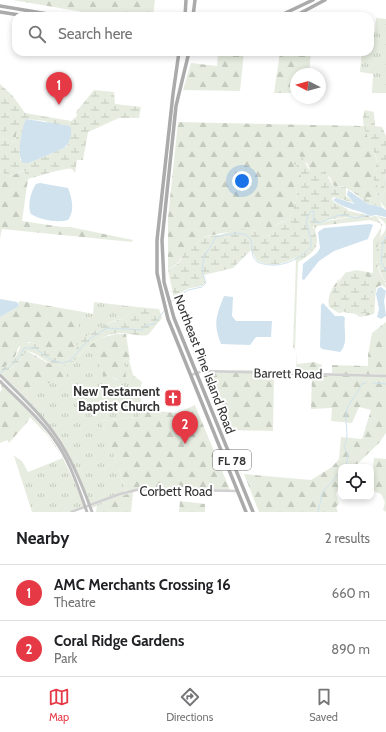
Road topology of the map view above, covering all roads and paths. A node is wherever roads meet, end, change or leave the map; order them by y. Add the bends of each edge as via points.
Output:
1 (186, 0) edge
2 (195, 0) edge
3 (313, 0) edge
4 (322, 0) edge
5 (0, 6) edge
6 (0, 12) edge
7 (36, 12) edge
8 (185, 12) edge
9 (194, 12) edge
10 (288, 12) edge
11 (303, 12) edge
12 (12, 14) edge
13 (178, 56) edge
14 (188, 56) edge
15 (161, 206) junction
16 (162, 235) junction
17 (196, 373) junction
18 (0, 375) edge
19 (191, 375) junction
20 (386, 376) edge
21 (0, 381) edge
22 (32, 410) junction
23 (66, 455) junction
24 (237, 491) junction
25 (89, 505) junction
26 (85, 506) junction
27 (71, 512) edge
28 (87, 512) edge
29 (92, 512) edge
30 (246, 512) edge
31 (253, 512) edge

1 - 8 main road
2 - 9 main road
3 - 10 main road
4 - 11 main road
5 - 7 main road
6 - 12 main road
13 - 15 main road, Northeast Pine Island Road / FL 78
14 - 16 main road, Northeast Pine Island Road / FL 78 via 176,106
15 - 16 main road
15 - 19 main road, Northeast Pine Island Road / FL 78 via 156,256 157,273 166,313
16 - 17 main road, Northeast Pine Island Road / FL 78 via 162,269 168,301
17 - 19 street, Barrett Road
17 - 20 street, Barrett Road via 203,371
17 - 31 main road, Northeast Pine Island Road / FL 78
18 - 22 main road
19 - 24 main road, Northeast Pine Island Road / FL 78
21 - 22 main road
22 - 23 main road
23 - 25 main road
23 - 26 main road
24 - 25 street, Corbett Road via 141,489
24 - 30 main road, Northeast Pine Island Road / FL 78
25 - 26 street, Corbett Road
25 - 29 main road
26 - 27 street, Corbett Road
26 - 28 main road

